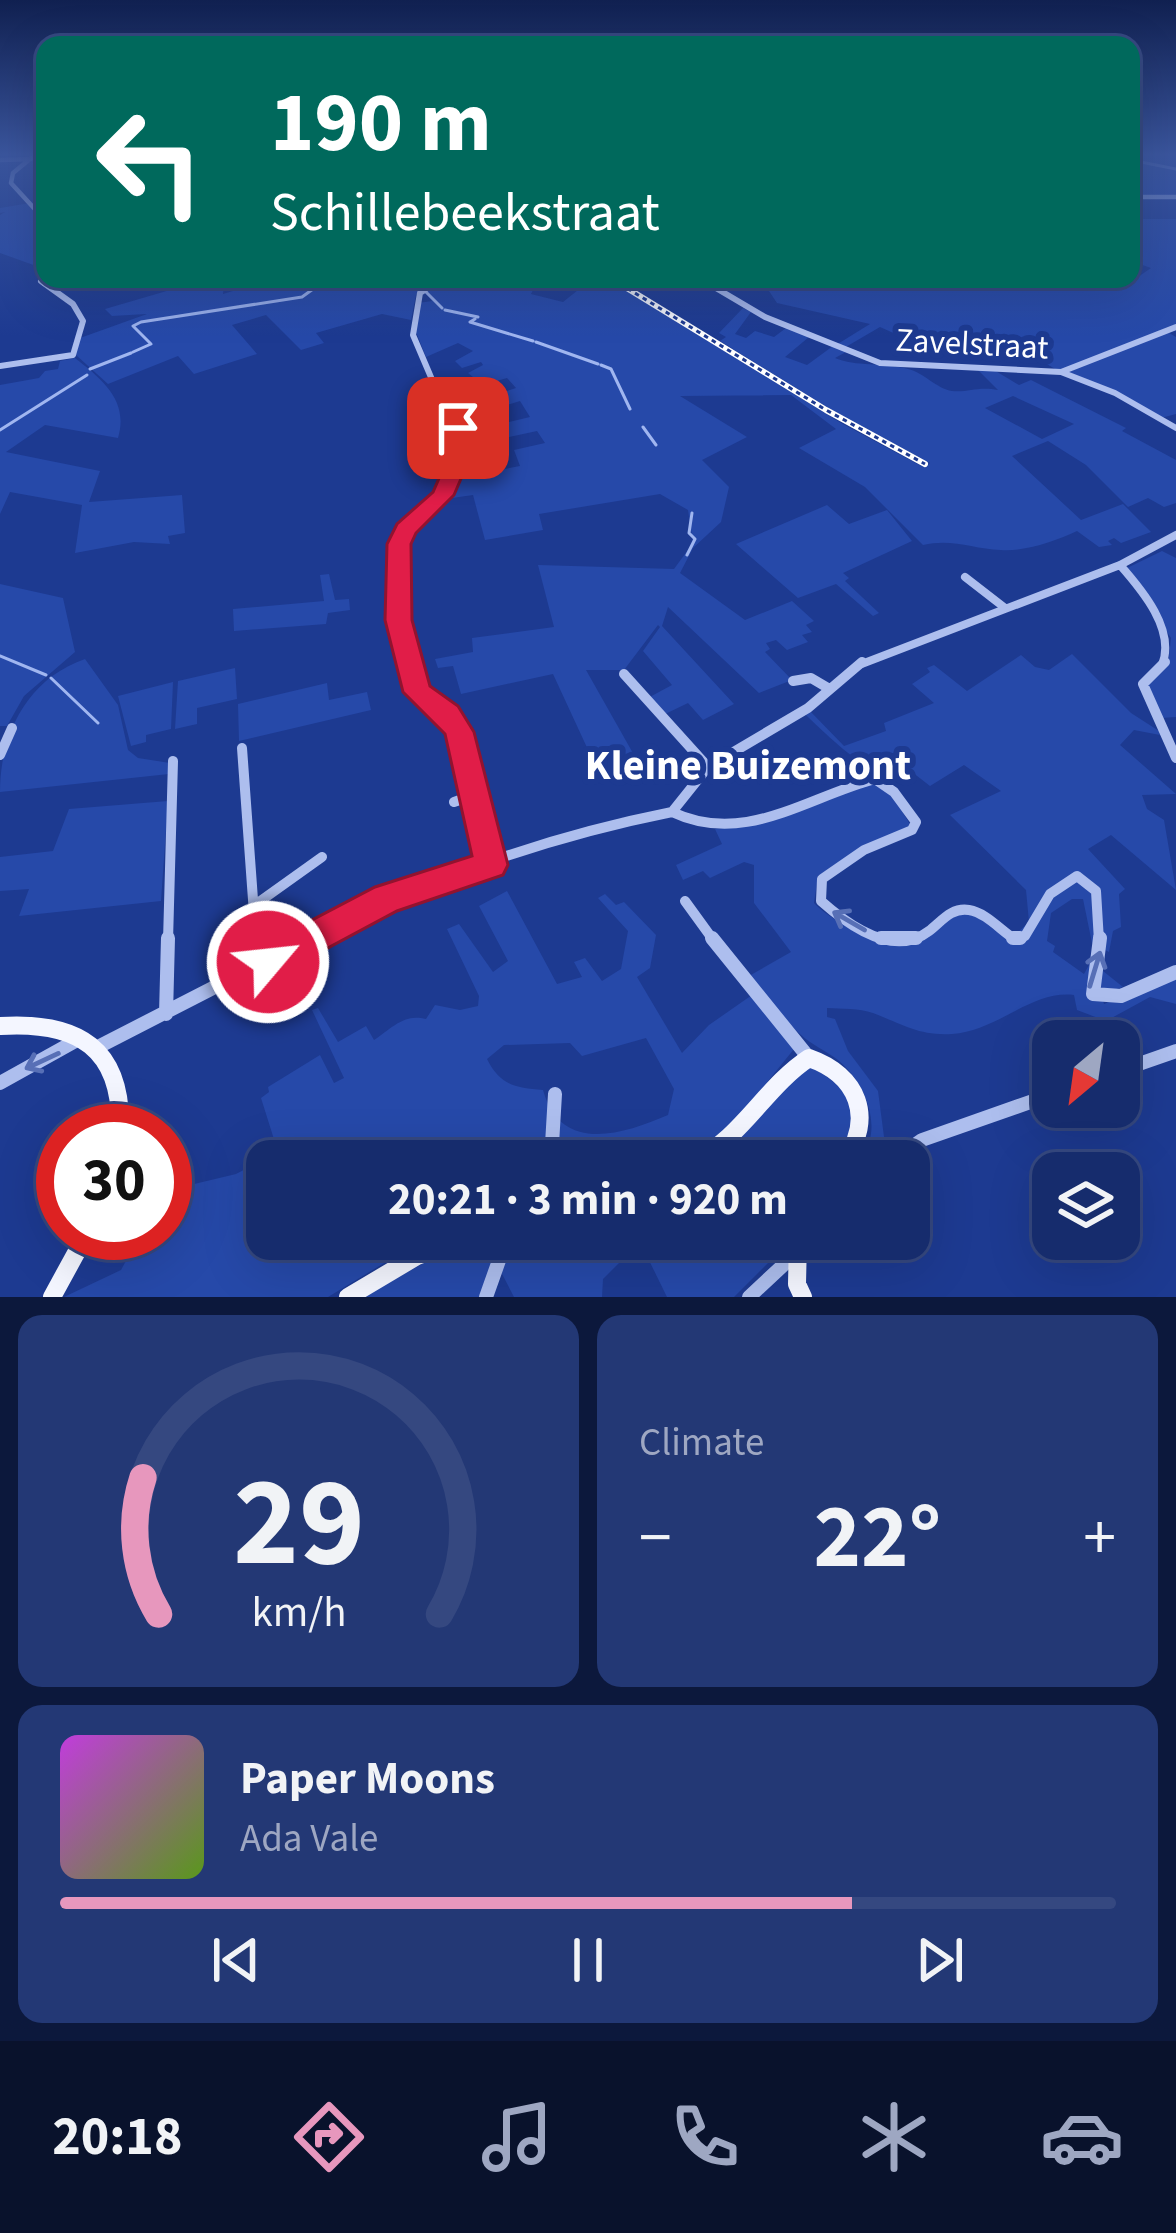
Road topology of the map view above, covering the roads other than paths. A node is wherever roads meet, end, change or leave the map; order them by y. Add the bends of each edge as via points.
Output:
1 (51, 288) edge
2 (428, 288) edge
3 (715, 288) edge
4 (1176, 327) edge
5 (0, 366) edge
6 (1061, 372) junction
7 (1176, 428) edge
8 (1176, 535) edge
9 (1120, 566) junction
10 (965, 577) dead end
11 (1006, 608) junction
12 (624, 674) dead end
13 (793, 681) dead end
14 (828, 688) junction
15 (12, 728) dead end
16 (242, 748) dead end
17 (0, 755) edge
18 (1176, 758) edge
19 (173, 761) dead end
20 (708, 767) junction
21 (475, 795) junction
22 (454, 802) dead end
23 (672, 812) junction
24 (322, 857) dead end
25 (491, 865) junction
26 (685, 901) dead end
27 (252, 907) junction
28 (258, 968) junction
29 (1176, 972) edge
30 (166, 1014) junction
31 (0, 1025) edge
32 (90, 1042) junction
33 (1176, 1051) edge
34 (809, 1058) junction
35 (1140, 1064) edge
36 (0, 1083) edge
37 (555, 1094) dead end
38 (1032, 1101) edge
39 (119, 1104) edge
40 (556, 1140) edge
41 (726, 1140) edge
42 (860, 1140) edge
43 (922, 1140) edge
44 (72, 1260) edge
45 (410, 1260) edge
46 (499, 1260) edge
47 (790, 1260) edge
48 (801, 1260) edge
49 (52, 1297) edge
50 (348, 1297) edge
51 (486, 1297) edge
52 (749, 1297) edge
53 (803, 1297) edge

1 - 5 street via 83,319 73,356
2 - 21 street via 412,331 464,446 443,495 401,538 399,620 417,692 454,723
3 - 6 street, Zavelstraat via 880,363
4 - 6 street
6 - 7 street, Zavelstraat
8 - 9 street
9 - 11 street
9 - 18 street via 1167,637 1166,660 1143,684
10 - 11 street
11 - 14 street via 863,662
12 - 20 street
13 - 14 street via 811,678
14 - 20 street
15 - 17 street
16 - 27 street
19 - 30 street
20 - 23 street
21 - 22 street
21 - 25 street
23 - 25 street
29 -> 23 street via 1121,996 1090,991 1101,949 1096,891 1073,876 1016,940 974,911 951,912 919,938 902,941 836,915 821,901 822,879 916,822 875,779 763,821 723,826
24 - 27 street
25 - 28 street via 388,898
26 - 34 street
27 - 28 street
28 - 30 street
30 - 32 street
31 - 32 main road via 49,1024
32 -> 36 street
32 - 39 main road
33 - 35 street
34 - 41 main road via 784,1072
34 - 42 main road via 827,1062 857,1094
37 - 40 street
38 - 43 street
44 - 49 main road
45 - 50 main road
46 - 51 street
47 - 52 street
48 - 53 main road

